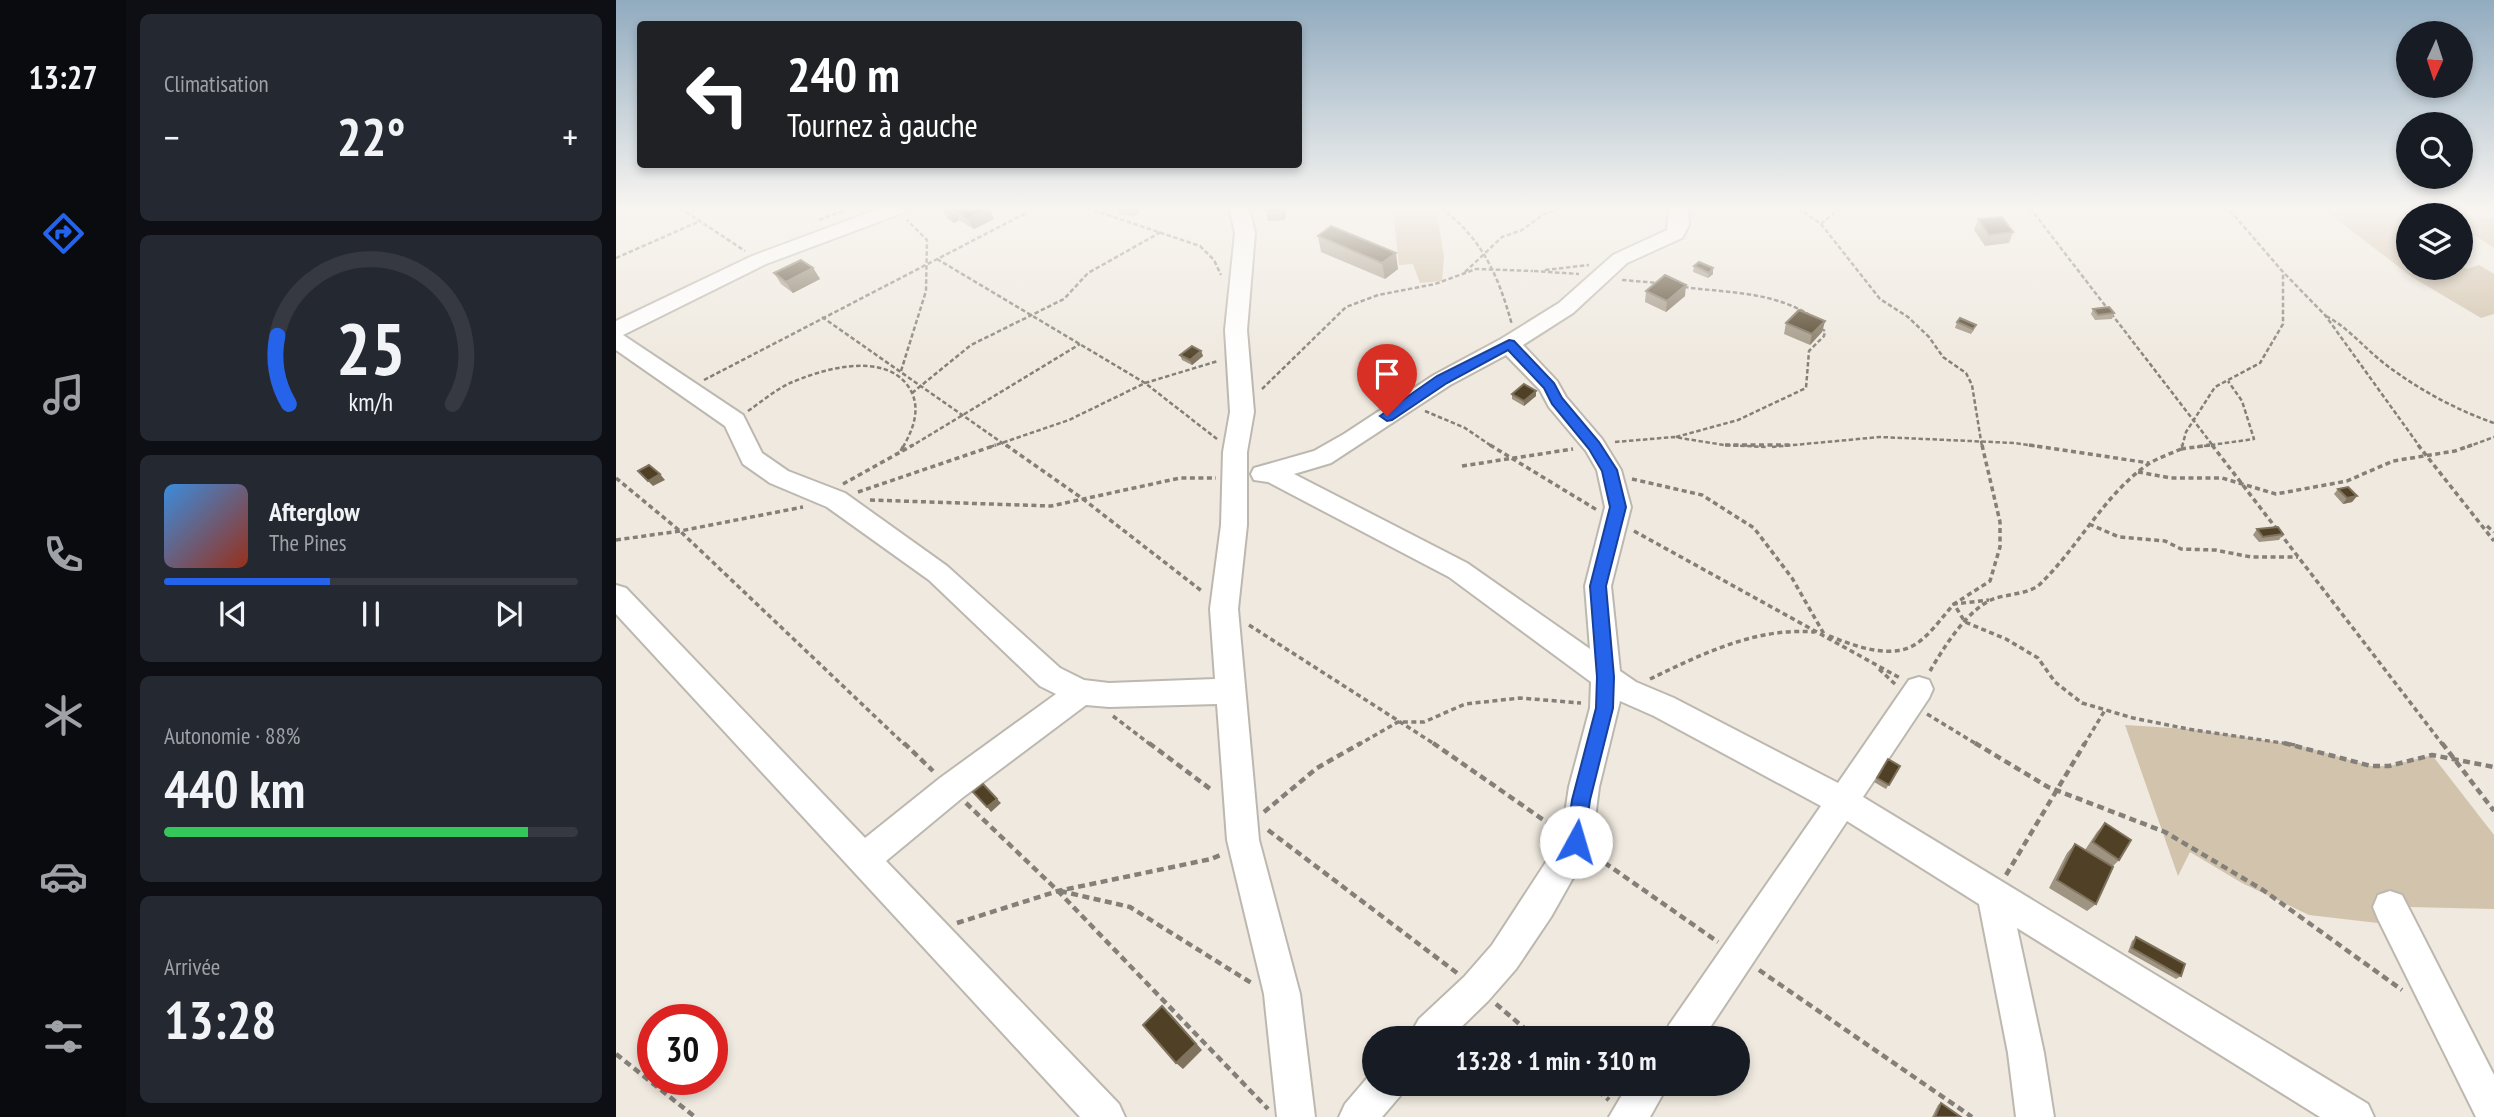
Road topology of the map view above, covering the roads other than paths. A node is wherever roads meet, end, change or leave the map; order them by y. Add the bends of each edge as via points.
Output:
1 (759, 260) edge
2 (1242, 260) edge
3 (1619, 260) edge
4 (616, 330) edge
5 (616, 340) edge
6 (1509, 344) junction
7 (1602, 458) joint
8 (1234, 465) junction
9 (1272, 473) junction
10 (616, 596) edge
11 (1231, 691) junction
12 (1080, 692) junction
13 (1612, 692) junction
14 (1915, 694) road end
15 (1842, 801) junction
16 (865, 858) junction
17 (1994, 895) junction
18 (2390, 906) dead end
19 (1438, 1026) edge
20 (1690, 1026) edge
21 (1376, 1096) edge
22 (1642, 1096) edge
23 (2494, 1114) edge
24 (1106, 1117) edge
25 (1296, 1117) edge
26 (1358, 1117) edge
27 (1628, 1117) edge
28 (2035, 1117) edge
29 (2355, 1117) edge

1 - 4 street
2 - 8 street via 1237,312 1242,412
3 - 6 street via 1566,308
5 - 12 street via 735,421 752,458 779,477 829,498 938,573 1050,677
6 - 7 street via 1549,386
6 - 9 street via 1442,380 1322,457
7 - 13 street via 1618,507 1598,586
8 - 9 street
8 - 11 street via 1234,525 1224,609
9 - 13 street via 1458,570
10 - 16 street
11 - 12 street
11 - 25 street via 1247,824 1282,994
12 - 16 street
13 - 15 street via 1664,707
13 - 19 street via 1584,787 1576,842 1541,906 1477,988
14 - 15 street
15 - 17 street
15 - 20 street
16 - 24 street
17 - 28 street
17 - 29 street
18 - 23 street
21 - 26 street
22 - 27 street

